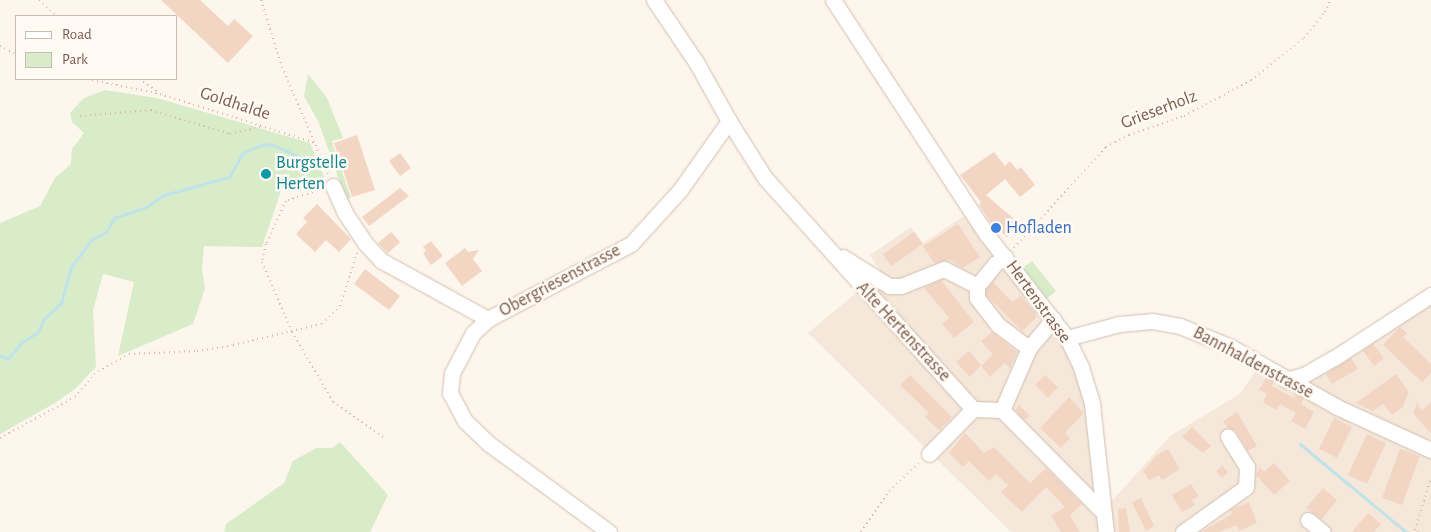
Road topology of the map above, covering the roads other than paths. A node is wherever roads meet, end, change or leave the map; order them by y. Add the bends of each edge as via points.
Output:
1 (654, 0) edge
2 (833, 0) edge
3 (729, 120) junction
4 (333, 186) road end
5 (815, 237) junction
6 (1005, 257) junction
7 (977, 286) junction
8 (1431, 295) edge
9 (488, 319) junction
10 (1053, 319) junction
11 (1067, 338) junction
12 (1029, 348) junction
13 (1286, 380) junction
14 (973, 409) junction
15 (1002, 410) junction
16 (1228, 436) dead end
17 (1431, 450) edge
18 (929, 454) road end
19 (1102, 511) junction
20 (1308, 520) dead end
21 (608, 532) edge
22 (1106, 532) edge
23 (1184, 532) edge
24 (1323, 532) edge

1 - 3 street via 696,62
2 - 6 street, Hertenstrasse
3 - 5 street, Alte Hertenstrasse via 765,178
3 - 9 street, Obergriesenstrasse via 680,190 632,244
4 - 9 street via 345,213 382,261
5 - 7 street via 885,284 900,286 944,269
5 - 14 street, Alte Hertenstrasse
6 - 7 street
6 - 10 street, Hertenstrasse
7 - 12 street via 977,298 998,325
8 - 13 street via 1334,358 1304,375
9 - 21 street, Obergriesenstrasse via 473,333 452,373 450,393 465,421 489,444
10 - 11 street, Hertenstrasse
10 - 12 street
11 - 13 street, Bannhaldenstrasse via 1119,324 1152,321 1180,326 1231,348
11 - 19 street, Hertenstrasse via 1082,367 1092,404
12 - 15 street
13 - 17 street, Bannhaldenstrasse
14 - 15 street
14 - 18 street
15 - 19 street
16 - 23 street via 1247,467 1246,487
19 - 22 street, Hertenstrasse
20 - 24 street

